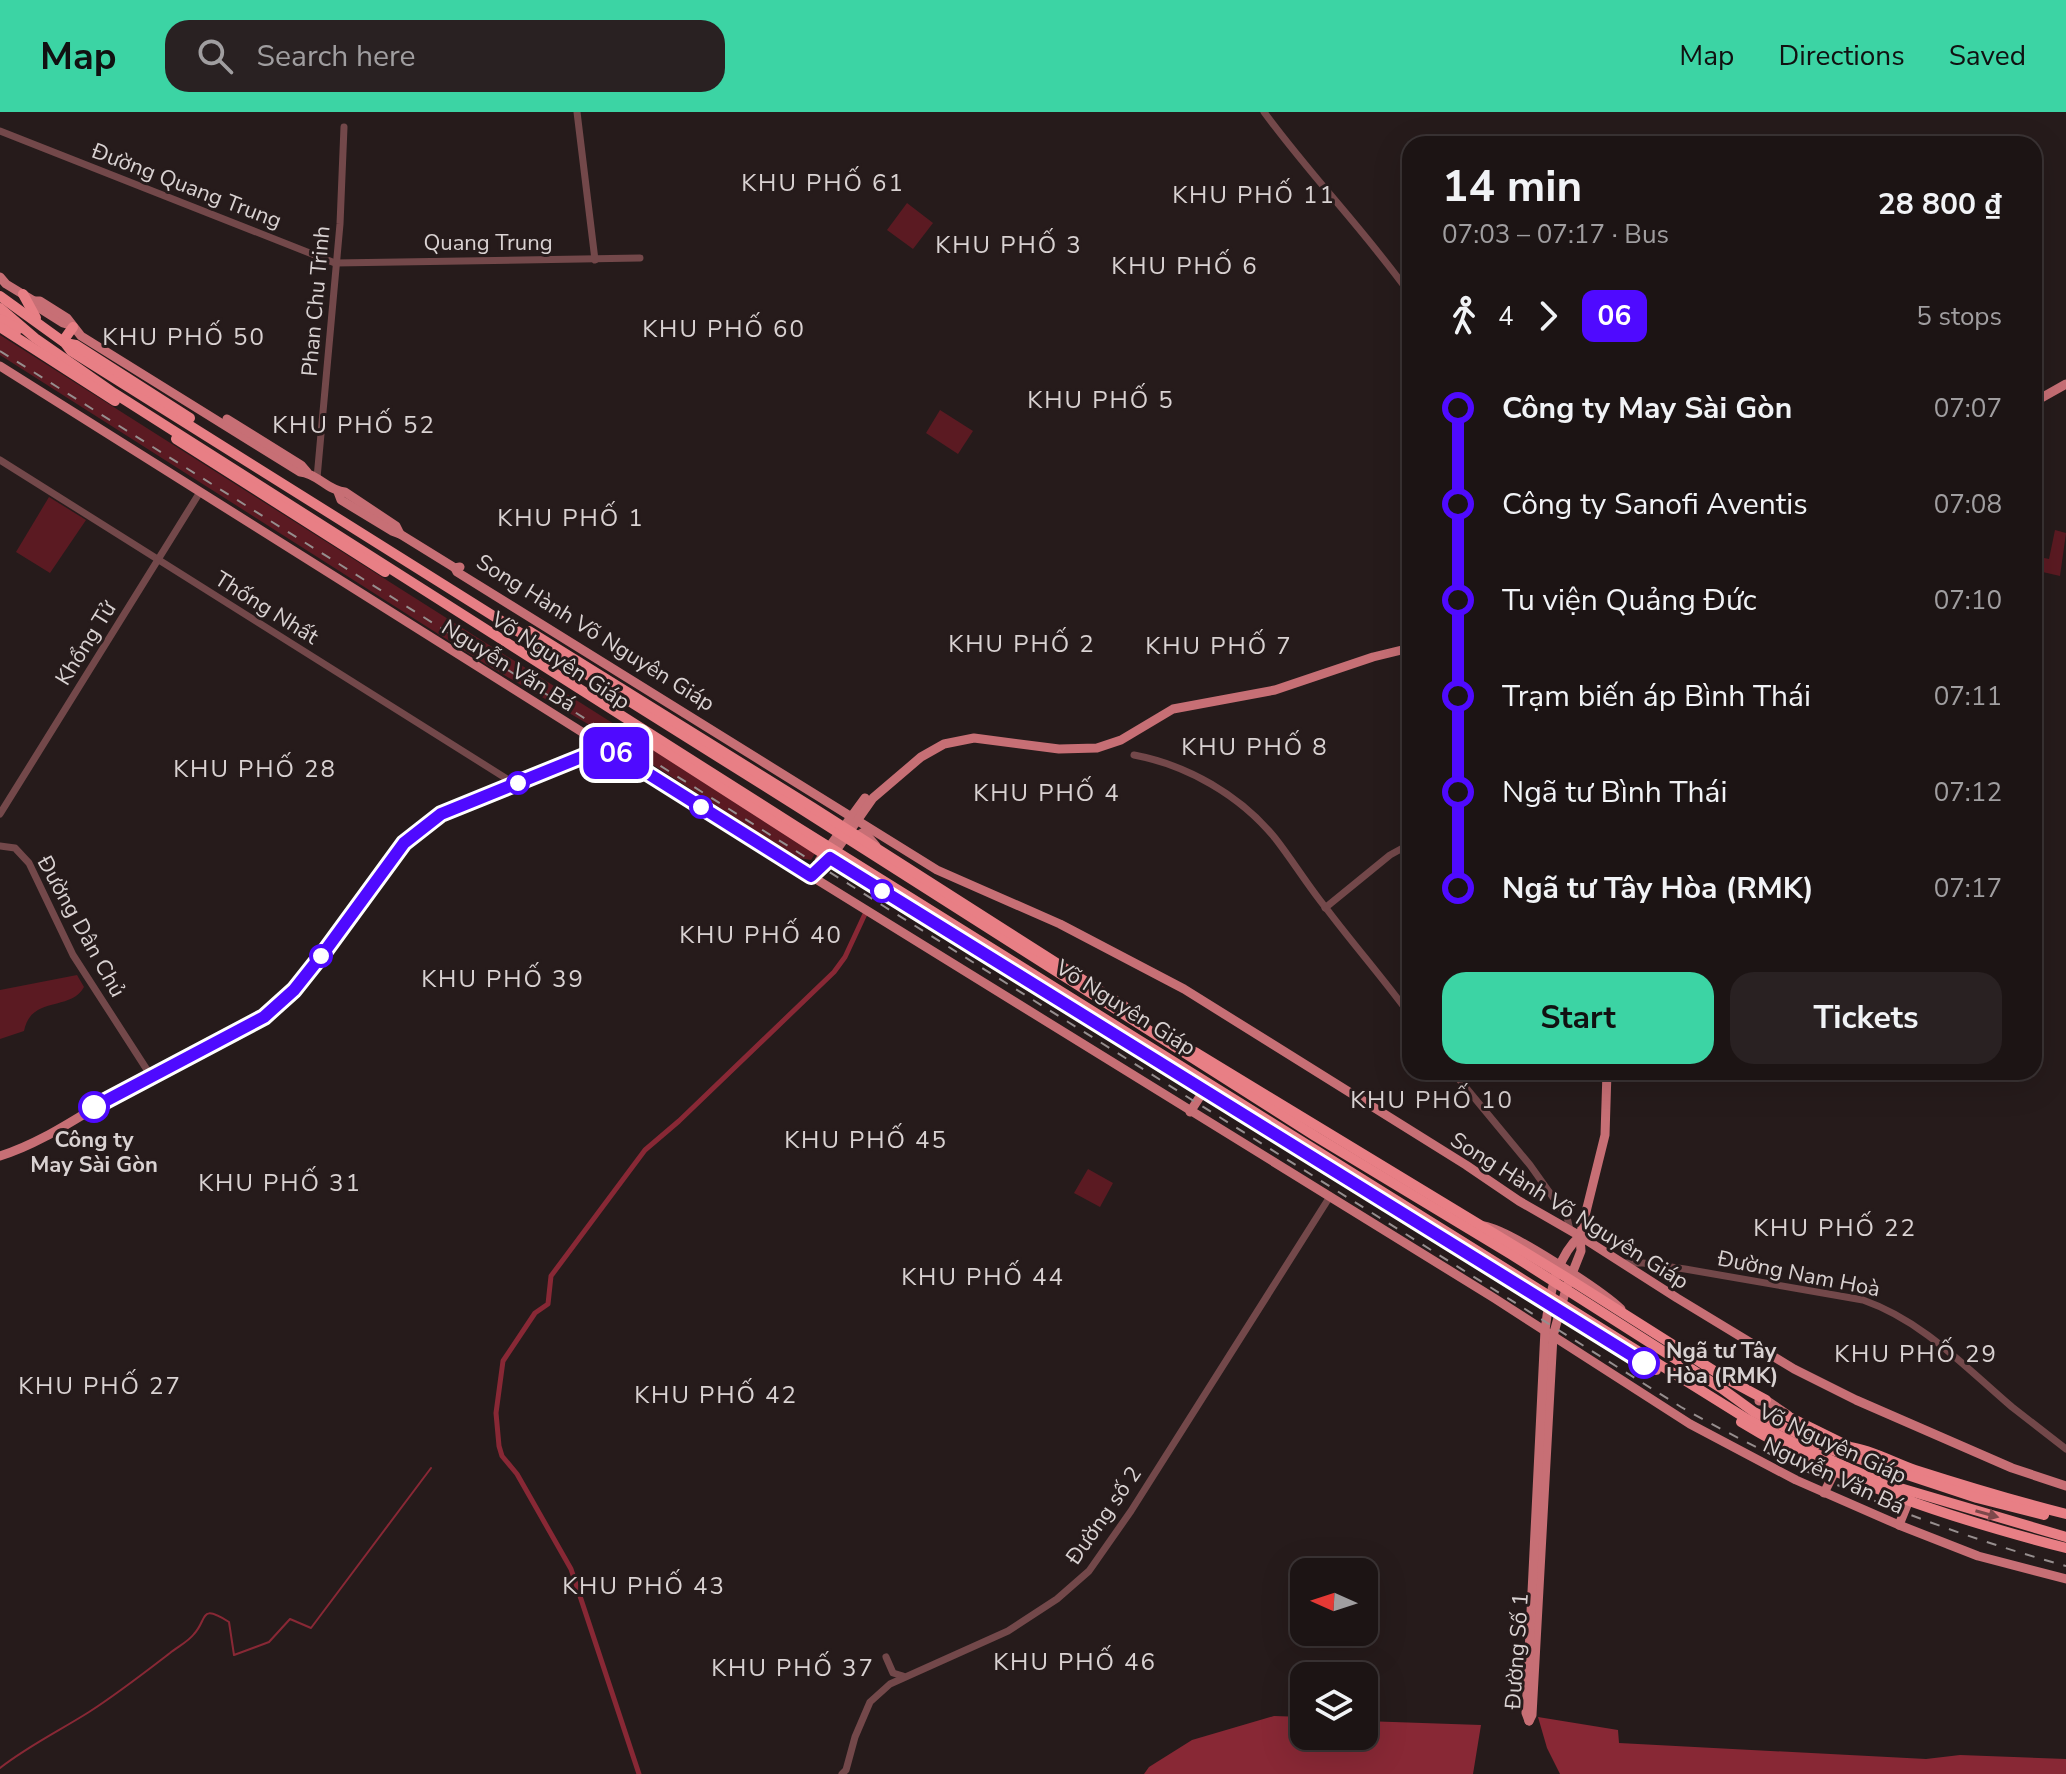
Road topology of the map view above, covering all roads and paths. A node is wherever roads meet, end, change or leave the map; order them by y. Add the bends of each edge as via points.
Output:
1 (577, 112) edge
2 (1264, 112) edge
3 (344, 127) dead end
4 (0, 131) edge
5 (640, 258) dead end
6 (595, 260) junction
7 (335, 263) junction
8 (2, 281) edge
9 (1402, 283) edge
10 (23, 294) junction
11 (0, 296) edge
12 (0, 308) edge
13 (0, 319) edge
14 (39, 323) junction
15 (72, 326) junction
16 (0, 327) edge
17 (35, 338) junction
18 (64, 342) junction
19 (0, 366) edge
20 (2066, 384) edge
21 (109, 393) junction
22 (2042, 398) edge
23 (144, 415) junction
24 (0, 460) edge
25 (317, 478) junction
26 (200, 492) junction
27 (158, 560) junction
28 (365, 561) junction
29 (380, 561) junction
30 (410, 583) junction
31 (1402, 650) edge
32 (718, 733) junction
33 (606, 747) junction
34 (1134, 755) dead end
35 (515, 784) junction
36 (798, 807) junction
37 (812, 807) junction
38 (0, 814) edge
39 (855, 815) junction
40 (848, 836) junction
41 (0, 846) edge
42 (1402, 848) edge
43 (829, 852) junction
44 (811, 876) junction
45 (1325, 908) junction
46 (1402, 1005) edge
47 (151, 1076) junction
48 (1460, 1080) edge
49 (1607, 1080) edge
50 (1207, 1086) junction
51 (1190, 1112) junction
52 (0, 1156) edge
53 (1329, 1198) junction
54 (1481, 1225) junction
55 (1570, 1230) junction
56 (1580, 1236) junction
57 (1515, 1246) junction
58 (1525, 1263) junction
59 (1621, 1263) junction
60 (1557, 1274) junction
61 (1569, 1281) junction
62 (1550, 1298) junction
63 (1560, 1305) junction
64 (1549, 1336) junction
65 (1724, 1384) junction
66 (1768, 1405) junction
67 (1790, 1417) junction
68 (1850, 1447) junction
69 (2066, 1449) edge
70 (1859, 1457) junction
71 (1835, 1471) junction
72 (1883, 1483) junction
73 (1870, 1485) junction
74 (2066, 1486) edge
75 (1824, 1493) junction
76 (1910, 1496) junction
77 (2066, 1514) edge
78 (2066, 1521) edge
79 (1899, 1525) junction
80 (2065, 1537) edge
81 (2066, 1548) edge
82 (2066, 1579) edge
83 (886, 1657) dead end
84 (905, 1677) junction
85 (842, 1774) edge

1 - 6 street
2 - 9 street
3 - 7 street, Phan Chu Trinh
4 - 7 street, Đường Quang Trung
5 - 6 street, Quang Trung
6 - 7 street, Quang Trung
7 - 25 street, Phan Chu Trinh
8 - 10 main road, Song Hành Võ Nguyên Giáp
10 - 14 highway
10 - 15 main road, Song Hành Võ Nguyên Giáp
11 - 14 highway, Võ Nguyên Giáp
12 - 17 highway, Võ Nguyên Giáp
13 - 17 highway, Võ Nguyên Giáp
14 - 18 highway, Võ Nguyên Giáp
15 - 18 highway
15 - 25 main road, Song Hành Võ Nguyên Giáp
16 - 21 highway, Võ Nguyên Giáp
17 - 21 highway, Võ Nguyên Giáp
18 - 36 highway, Võ Nguyên Giáp
18 - 37 highway, Võ Nguyên Giáp
19 - 26 main road, Nguyễn Văn Bá
20 - 22 main road
21 - 23 highway, Võ Nguyên Giáp
23 - 28 highway, Võ Nguyên Giáp
23 - 29 highway, Võ Nguyên Giáp
24 - 27 street, Thống Nhất
25 - 32 main road, Song Hành Võ Nguyên Giáp via 396,526 457,572
26 - 27 street, Khổng Tử
26 - 33 main road, Nguyễn Văn Bá
27 - 35 street, Thống Nhất
27 - 38 street, Khổng Tử
28 - 29 highway
28 - 30 highway, Võ Nguyên Giáp
29 - 30 highway, Võ Nguyên Giáp
30 - 43 highway, Võ Nguyên Giáp
31 - 39 main road via 1275,690 1173,709 1097,748 967,738 901,769 879,785
32 - 39 main road, Song Hành Võ Nguyên Giáp
32 - 39 main road, Song Hành Võ Nguyên Giáp
33 - 35 main road
33 - 44 main road, Nguyễn Văn Bá
34 - 45 street via 1169,763 1232,798 1275,838
35 - 47 main road via 441,814 404,843 302,980 264,1017
36 - 37 highway
36 - 40 highway, Võ Nguyên Giáp
37 - 40 highway, Võ Nguyên Giáp
39 - 40 main road
39 - 55 main road, Song Hành Võ Nguyên Giáp via 953,878 1095,940 1184,989
40 - 43 main road
40 - 54 highway, Võ Nguyên Giáp via 878,849 1205,1058
40 - 58 highway, Võ Nguyên Giáp via 1315,1136
41 - 47 street, Đường Dân Chủ via 15,848 29,863 73,955
42 - 45 street
43 - 44 main road
43 - 50 highway, Võ Nguyên Giáp
44 - 51 main road, Nguyễn Văn Bá
45 - 46 street
47 - 52 main road via 25,1148
48 - 55 street via 1530,1165 1567,1217
49 - 56 main road, Đường Số 1 via 1605,1135
50 - 51 main road
50 - 62 highway, Võ Nguyên Giáp
51 - 53 main road, Nguyễn Văn Bá
53 - 64 main road, Nguyễn Văn Bá
53 - 84 street, Đường số 2 via 1089,1571 1008,1631
54 - 57 highway, Võ Nguyên Giáp
54 - 60 main road, Võ Nguyên Giáp via 1497,1229
55 - 56 main road, Song Hành Võ Nguyên Giáp
56 - 59 main road, Song Hành Võ Nguyên Giáp
56 - 60 main road, Đường Số 1
56 - 61 main road, Đường Số 1 via 1581,1251
57 - 58 highway
57 - 60 highway, Võ Nguyên Giáp
58 - 60 highway, Võ Nguyên Giáp via 1544,1275
59 - 69 street, Đường Nam Hoà via 1740,1278 1882,1306 1960,1358
59 - 74 main road, Song Hành Võ Nguyên Giáp via 1823,1384 2012,1468
60 - 61 highway
60 - 61 main road
60 - 62 main road, Đường Số 1
61 - 63 main road, Đường Số 1
61 - 65 highway, Võ Nguyên Giáp
61 - 65 highway, Võ Nguyên Giáp
62 - 63 highway, Võ Nguyên Giáp
62 - 64 main road, Đường Số 1
63 - 64 main road, Đường Số 1
63 - 71 highway, Võ Nguyên Giáp via 1754,1430
63 - 72 highway, Võ Nguyên Giáp via 1759,1425
64 - 64 main road, Đường Số 1 via 1526,1713 1529,1721 1532,1715
64 - 75 main road, Nguyễn Văn Bá via 1713,1437
65 - 66 highway
65 - 70 highway, Võ Nguyên Giáp via 1754,1412 1824,1447
66 - 67 highway, Võ Nguyên Giáp
66 - 67 main road, Võ Nguyên Giáp
67 - 68 highway, Võ Nguyên Giáp
68 - 70 highway
68 - 77 highway, Võ Nguyên Giáp via 1991,1495
70 - 78 highway, Võ Nguyên Giáp via 1977,1498
71 - 73 highway, Võ Nguyên Giáp
71 - 75 main road
72 - 73 highway
72 - 76 highway, Võ Nguyên Giáp
73 - 76 highway, Võ Nguyên Giáp
75 - 79 main road, Nguyễn Văn Bá
76 - 79 main road
76 -> 80 highway, Võ Nguyên Giáp
76 - 81 highway, Võ Nguyên Giáp via 1926,1507
79 - 82 main road, Nguyễn Văn Bá via 1978,1556
83 - 84 street via 893,1673
84 - 85 street, Đường số 2 via 870,1702

